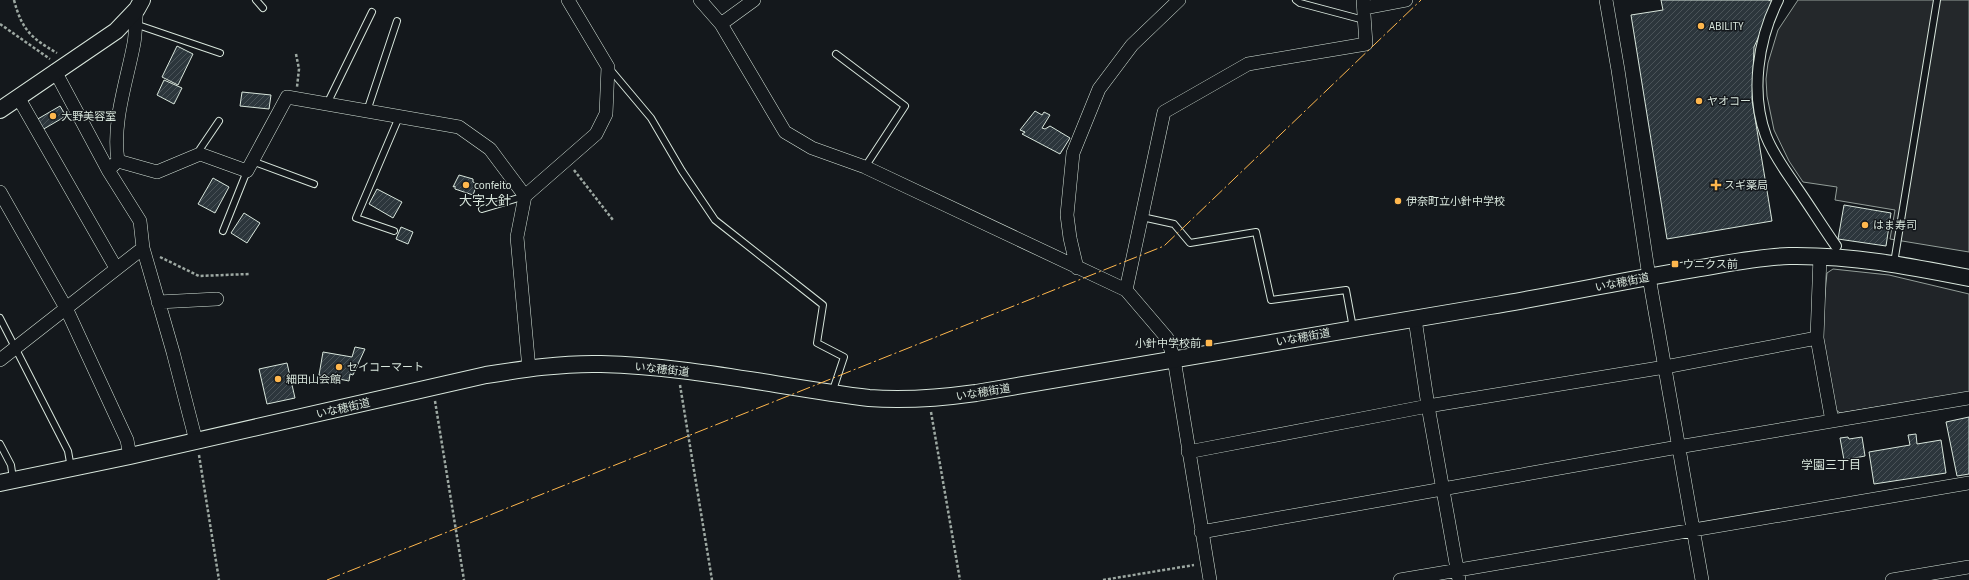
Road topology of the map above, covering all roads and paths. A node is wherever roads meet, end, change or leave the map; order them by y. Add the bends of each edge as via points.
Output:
1 (14, 0) edge
2 (256, 0) edge
3 (568, 0) edge
4 (700, 0) edge
5 (754, 0) edge
6 (1179, 0) edge
7 (1296, 0) edge
8 (1406, 0) edge
9 (1606, 0) edge
10 (1778, 0) edge
11 (1937, 0) edge
12 (263, 8) dead end
13 (1364, 9) edge
14 (138, 11) edge
15 (372, 12) dead end
16 (397, 21) dead end
17 (0, 24) edge
18 (721, 24) junction
19 (220, 53) dead end
20 (296, 54) dead end
21 (836, 54) dead end
22 (61, 67) junction
23 (608, 67) junction
24 (18, 97) junction
25 (295, 99) junction
26 (327, 104) junction
27 (0, 110) edge
28 (366, 111) junction
29 (399, 117) junction
30 (219, 121) dead end
31 (200, 154) junction
32 (566, 160) junction
33 (113, 165) junction
34 (250, 166) junction
35 (865, 167) junction
36 (314, 184) dead end
37 (0, 192) edge
38 (525, 196) junction
39 (482, 209) dead end
40 (1142, 217) junction
41 (613, 220) dead end
42 (223, 231) dead end
43 (394, 231) dead end
44 (1836, 246) dead end
45 (142, 248) junction
46 (1820, 256) junction
47 (1894, 263) junction
48 (116, 268) junction
49 (1077, 268) junction
50 (249, 274) dead end
51 (1649, 276) junction
52 (1969, 278) edge
53 (1126, 290) junction
54 (217, 300) dead end
55 (158, 302) junction
56 (66, 308) junction
57 (0, 318) edge
58 (1415, 319) junction
59 (1353, 328) junction
60 (1817, 338) junction
61 (16, 347) junction
62 (1174, 359) junction
63 (0, 360) edge
64 (1665, 366) junction
65 (529, 369) junction
66 (678, 370) junction
67 (433, 387) junction
68 (832, 394) junction
69 (1969, 398) edge
70 (929, 399) junction
71 (1428, 406) junction
72 (1832, 421) junction
73 (196, 441) junction
74 (0, 444) edge
75 (1678, 447) junction
76 (1188, 452) junction
77 (130, 456) junction
78 (71, 469) junction
79 (7, 482) edge
80 (1969, 483) edge
81 (1444, 490) junction
82 (1693, 529) junction
83 (1201, 532) junction
84 (1207, 563) junction
85 (1969, 567) edge
86 (1459, 575) edge
87 (219, 580) edge
88 (464, 580) edge
89 (712, 580) edge
90 (960, 580) edge
91 (1103, 580) edge
92 (1210, 580) edge
93 (1400, 580) edge
94 (1702, 580) edge
95 (1892, 580) edge

1 - 22 path via 22,25 30,35 58,53
2 - 12 lane
3 - 23 street
4 - 18 street
5 - 18 street
6 - 49 street via 1132,45 1099,89 1073,153 1067,215
7 - 13 lane via 1300,3
8 - 13 street
9 - 51 street
10 - 44 street via 1761,48 1757,77 1759,109 1766,136 1778,160
11 - 47 lane
13 - 40 street via 1366,44 1248,64 1164,112
14 - 19 lane
14 - 22 street via 116,31
14 - 33 street
15 - 26 lane
16 - 28 lane
17 - 22 path
18 - 35 street via 785,132 812,148
20 - 25 path via 299,69
21 - 35 lane via 905,106
22 - 24 street
22 - 33 street
23 - 32 street via 606,114 596,134
23 - 68 lane via 651,118 715,220 823,305 817,343 844,357
24 - 27 street
24 - 48 street
25 - 26 street
25 - 34 street via 287,97
26 - 28 street
28 - 29 street
29 - 38 street via 459,127 490,149
29 - 43 lane via 356,218
30 - 31 lane via 200,149
31 - 33 street via 157,172
31 - 34 street
32 - 38 street
32 - 41 path
33 - 45 street via 140,220
34 - 36 lane
34 - 42 lane
35 - 49 street
37 - 56 street
38 - 39 lane
38 - 65 street via 517,237
40 - 53 street
40 - 59 lane via 1174,224 1190,243 1256,232 1271,300 1346,290
45 - 48 street
45 - 50 path via 199,276
45 - 55 street
46 - 47 street, いな穂街道
46 - 51 street, いな穂街道 via 1762,258
46 - 60 street
47 - 52 street, いな穂街道
48 - 56 street
49 - 53 street
51 - 58 street, いな穂街道
51 - 64 street
53 - 62 street via 1167,338
54 - 55 street
55 - 73 street
56 - 61 street
56 - 77 street via 128,440
57 - 61 lane
58 - 59 street, いな穂街道
58 - 71 street
59 - 62 street, いな穂街道
60 - 64 street
60 - 72 street
61 - 63 street
61 - 78 lane via 68,451
62 - 70 street, いな穂街道
62 - 76 street
64 - 71 street
64 - 75 street
65 - 66 street, いな穂街道 via 599,364
65 - 67 street, いな穂街道 via 486,375
66 - 68 street, いな穂街道
66 - 89 path
67 - 73 street, いな穂街道
67 - 88 path
68 - 70 street, いな穂街道 via 895,400
69 - 72 street
70 - 90 path
71 - 76 street
71 - 81 street
72 - 75 street
73 - 77 street, いな穂街道
73 - 87 path
74 - 79 lane via 11,465
75 - 81 street
75 - 82 street
76 - 83 street
77 - 78 street, いな穂街道
78 - 79 street, いな穂街道
80 - 82 street
81 - 83 street
81 - 86 street
82 - 86 street
82 - 94 street
83 - 84 street
84 - 91 path
84 - 92 street
85 - 95 street
86 - 93 street

